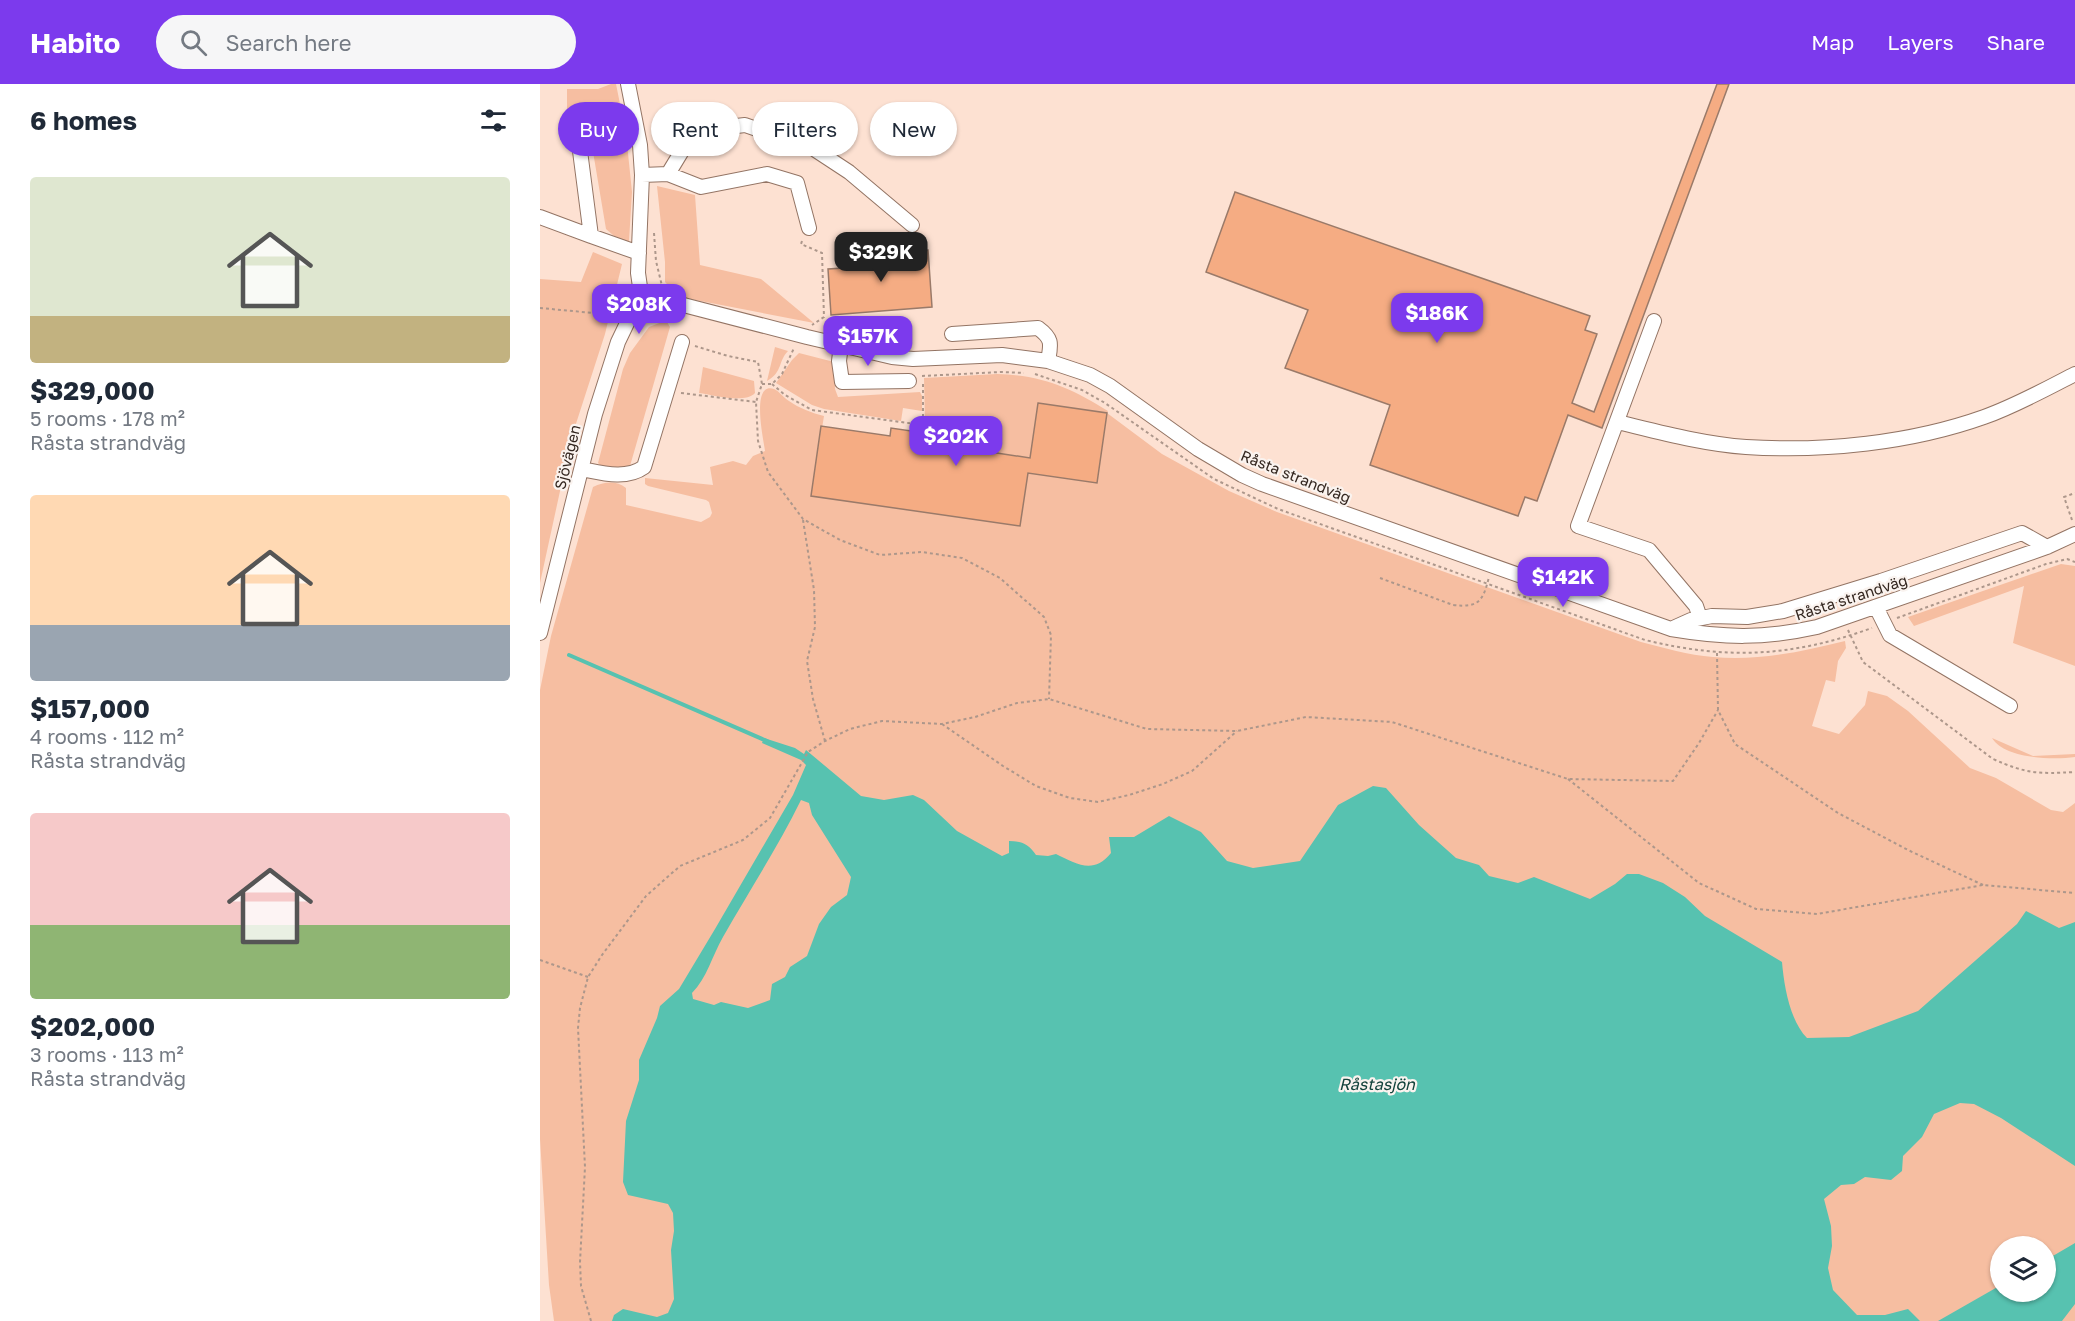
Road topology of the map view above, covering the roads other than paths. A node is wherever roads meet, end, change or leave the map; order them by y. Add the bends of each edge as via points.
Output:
1 (629, 86) edge
2 (581, 156) edge
3 (642, 174) junction
4 (668, 174) junction
5 (540, 217) edge
6 (912, 225) dead end
7 (809, 228) dead end
8 (591, 236) junction
9 (639, 253) junction
10 (641, 294) junction
11 (1654, 321) dead end
12 (952, 333) dead end
13 (682, 342) road end
14 (841, 345) junction
15 (1048, 361) junction
16 (2075, 374) edge
17 (913, 378) road end
18 (1617, 422) junction
19 (582, 468) junction
20 (2075, 534) edge
21 (2075, 546) edge
22 (2046, 547) junction
23 (1876, 608) junction
24 (1700, 618) junction
25 (1671, 629) junction
26 (540, 633) edge
27 (2010, 706) dead end

1 - 3 street
2 - 8 street
3 - 4 street
3 - 9 street
4 - 6 street via 694,131 745,125 814,149 849,172
4 - 7 street via 701,186 766,174 797,183
5 - 8 street
8 - 9 street
9 - 10 street
10 - 14 street, Råsta strandväg
10 - 19 street, Sjövägen via 618,342
11 - 18 street
12 - 15 street via 1038,328 1051,345
13 - 19 street via 644,467 636,473 621,475
14 - 15 street, Råsta strandväg via 913,359 1002,355
14 - 17 street via 842,382
15 - 25 street, Råsta strandväg via 1110,386 1198,448 1252,479
16 - 18 street via 1984,417 1912,437 1814,449 1745,447
18 - 24 street via 1578,526 1648,550 1696,606
19 - 26 street, Sjövägen
20 - 22 street, Råsta strandväg
21 - 22 street, Råsta strandväg
22 - 23 street, Råsta strandväg
22 - 24 street via 2022,532 1784,611
23 - 25 street, Råsta strandväg via 1817,627 1770,636 1726,637
23 - 27 street via 1890,635
24 - 25 street

